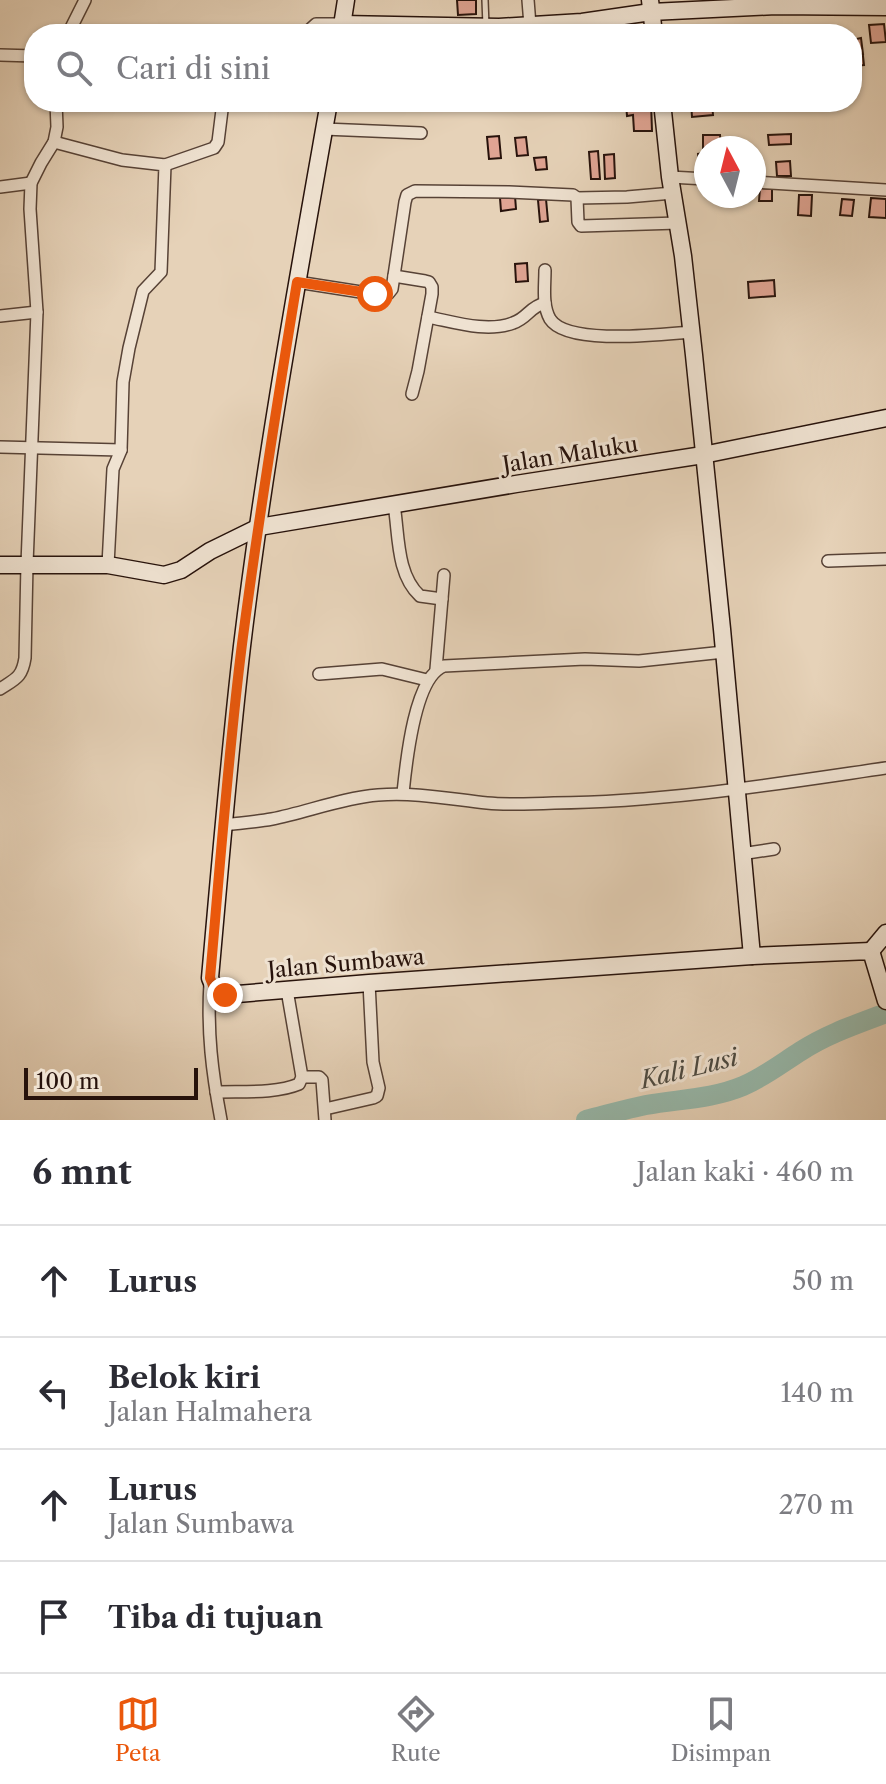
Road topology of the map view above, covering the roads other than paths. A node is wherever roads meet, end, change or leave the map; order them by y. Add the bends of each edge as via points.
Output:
1 (85, 0) edge
2 (346, 0) edge
3 (485, 0) edge
4 (528, 0) edge
5 (651, 6) edge
6 (886, 7) edge
7 (73, 24) edge
8 (342, 24) edge
9 (486, 24) edge
10 (530, 24) edge
11 (547, 24) edge
12 (0, 55) edge
13 (24, 56) edge
14 (56, 112) edge
15 (222, 112) edge
16 (327, 112) edge
17 (663, 112) edge
18 (324, 129) junction
19 (421, 133) dead end
20 (54, 142) junction
21 (165, 165) junction
22 (694, 181) edge
23 (31, 183) junction
24 (766, 183) edge
25 (672, 185) junction
26 (0, 187) edge
27 (886, 190) edge
28 (577, 198) junction
29 (678, 223) junction
30 (545, 270) dead end
31 (394, 276) junction
32 (297, 282) junction
33 (545, 303) junction
34 (37, 312) junction
35 (0, 316) edge
36 (428, 317) junction
37 (691, 332) junction
38 (412, 394) dead end
39 (886, 418) edge
40 (0, 447) edge
41 (32, 447) junction
42 (121, 450) junction
43 (703, 455) junction
44 (394, 505) junction
45 (259, 527) junction
46 (886, 559) edge
47 (828, 561) dead end
48 (27, 564) junction
49 (0, 565) edge
50 (108, 565) junction
51 (444, 575) dead end
52 (442, 599) junction
53 (724, 652) junction
54 (436, 669) junction
55 (319, 674) dead end
56 (427, 680) junction
57 (0, 689) edge
58 (886, 768) edge
59 (737, 790) junction
60 (403, 793) junction
61 (223, 825) junction
62 (774, 849) dead end
63 (741, 854) junction
64 (886, 933) edge
65 (871, 951) junction
66 (752, 956) junction
67 (210, 978) junction
68 (369, 983) junction
69 (287, 990) junction
70 (886, 1001) edge
71 (302, 1077) junction
72 (216, 1092) junction
73 (325, 1114) edge
74 (221, 1120) edge

1 - 7 street
2 - 8 main road
3 - 9 lane
4 - 10 street
5 - 6 main road
5 - 11 main road
12 - 13 street
14 - 20 street
15 - 21 street via 214,148
16 - 18 main road
17 - 25 main road
18 - 19 street
18 - 32 main road
20 - 21 street
20 - 23 street
21 - 42 street via 161,272 138,305 123,382
22 - 25 street
23 - 26 street
23 - 34 street
24 - 27 street
25 - 28 street via 627,197
25 - 29 main road
28 - 29 street via 581,226
28 - 31 street via 415,191 405,202
29 - 37 main road
30 - 33 street
31 - 32 street via 392,289 384,295
31 - 36 street via 429,282
32 - 45 main road
33 - 36 street via 510,325 494,327
33 - 37 street via 554,323 588,335
34 - 35 street
34 - 41 street
36 - 38 street
37 - 43 main road
39 - 43 main road, Jalan Maluku
40 - 41 street
41 - 42 street
41 - 48 street
42 - 50 street via 113,469
43 - 44 main road, Jalan Maluku
43 - 53 main road
44 - 45 main road, Jalan Maluku
44 - 52 street via 410,584 420,596
45 - 50 main road, Jalan Maluku via 171,574
45 - 61 main road
46 - 47 street
48 - 49 main road, Jalan Maluku
48 - 50 main road, Jalan Maluku
48 - 57 street via 23,671
51 - 52 street
52 - 54 street
53 - 54 street
53 - 59 main road
54 - 56 street
55 - 56 street via 382,669
56 - 60 street via 410,737
58 - 59 street
59 - 60 street via 555,803 490,803
59 - 63 main road
60 - 61 street
61 - 67 main road
62 - 63 street
63 - 66 main road
64 - 65 main road
65 - 66 main road, Jalan Sumbawa
65 - 70 main road
66 - 68 main road, Jalan Sumbawa
67 - 69 main road, Jalan Sumbawa via 215,990 225,995
67 - 72 street via 210,1057
68 - 69 main road, Jalan Sumbawa
68 - 73 street via 379,1093
69 - 71 street
71 - 72 street via 291,1087
71 - 73 street via 322,1080
72 - 74 street

